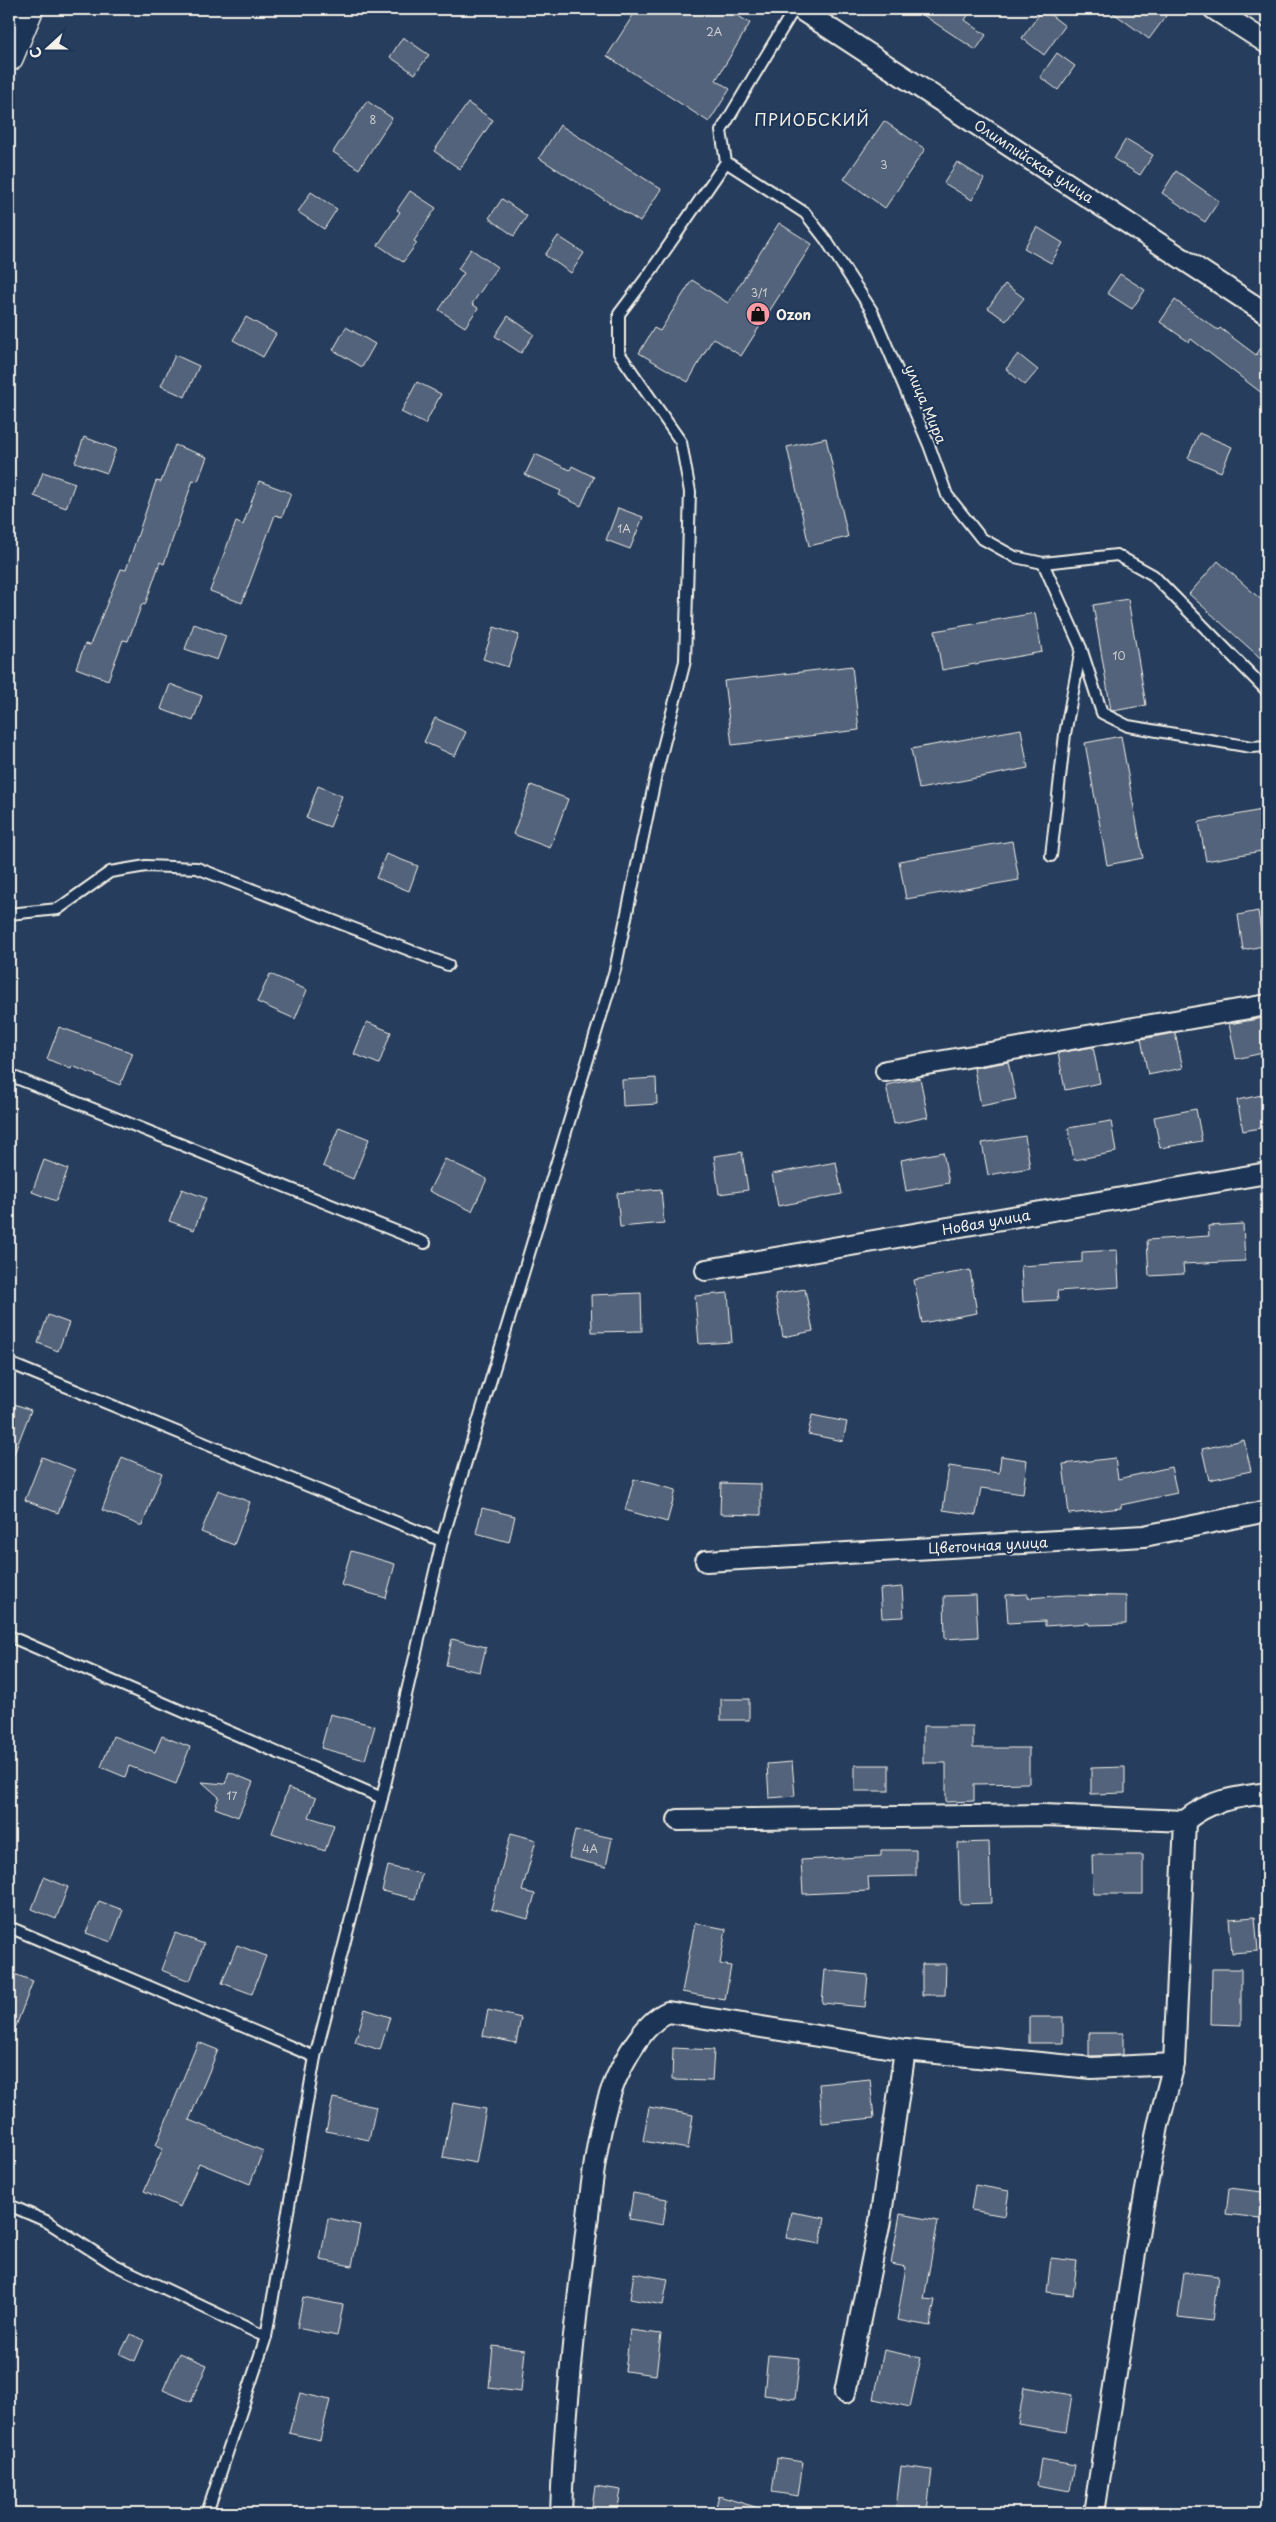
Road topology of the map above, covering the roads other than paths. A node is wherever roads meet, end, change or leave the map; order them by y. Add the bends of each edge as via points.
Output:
1 (29, 9) edge
2 (1214, 9) edge
3 (803, 10) edge
4 (1267, 44) edge
5 (9, 57) edge
6 (726, 162) junction
7 (1267, 314) edge
8 (1043, 562) junction
9 (1081, 648) junction
10 (1267, 691) edge
11 (1267, 746) edge
12 (1051, 856) dead end
13 (9, 914) edge
14 (448, 965) dead end
15 (1267, 1005) edge
16 (886, 1071) dead end
17 (9, 1075) edge
18 (1267, 1174) edge
19 (425, 1243) dead end
20 (706, 1270) dead end
21 (9, 1363) edge
22 (1267, 1511) edge
23 (442, 1542) junction
24 (706, 1561) dead end
25 (9, 1636) edge
26 (1267, 1793) edge
27 (382, 1798) junction
28 (678, 1820) dead end
29 (1185, 1821) junction
30 (9, 1927) edge
31 (905, 2050) junction
32 (315, 2057) junction
33 (1174, 2064) junction
34 (9, 2205) edge
35 (266, 2337) junction
36 (845, 2393) dead end
37 (207, 2513) edge
38 (560, 2513) edge
39 (1094, 2513) edge

1 - 5 main road
2 - 4 street
3 - 6 lane via 721,131
3 - 7 street, Олимпийская улица
6 - 8 lane, улица Мира via 805,213 826,240 872,311 947,495 981,538 1015,556
6 - 23 lane via 619,314 619,354 681,442 690,492 684,661 615,970
8 - 9 lane
8 - 10 lane, улица Мира via 1117,555 1153,575
9 - 11 lane via 1102,713 1128,726 1251,748
9 - 12 lane via 1065,734
13 - 14 lane via 58,909 110,872 146,866 197,868
15 - 16 street
17 - 19 lane
18 - 20 street, Новая улица
21 - 23 lane
22 - 24 street, Цветочная улица via 1144,1536
23 - 27 lane
25 - 27 lane
26 - 29 street via 1225,1799 1198,1810
27 - 32 lane
28 - 29 street via 1044,1815
29 - 33 street
30 - 32 lane
31 - 33 street via 1092,2068
31 - 36 street via 880,2221
31 - 38 street via 668,2012 656,2017 639,2037 607,2103 594,2167 564,2426
32 - 35 lane
33 - 39 street via 1158,2126 1140,2222
34 - 35 lane via 46,2221 113,2264
35 - 37 lane

